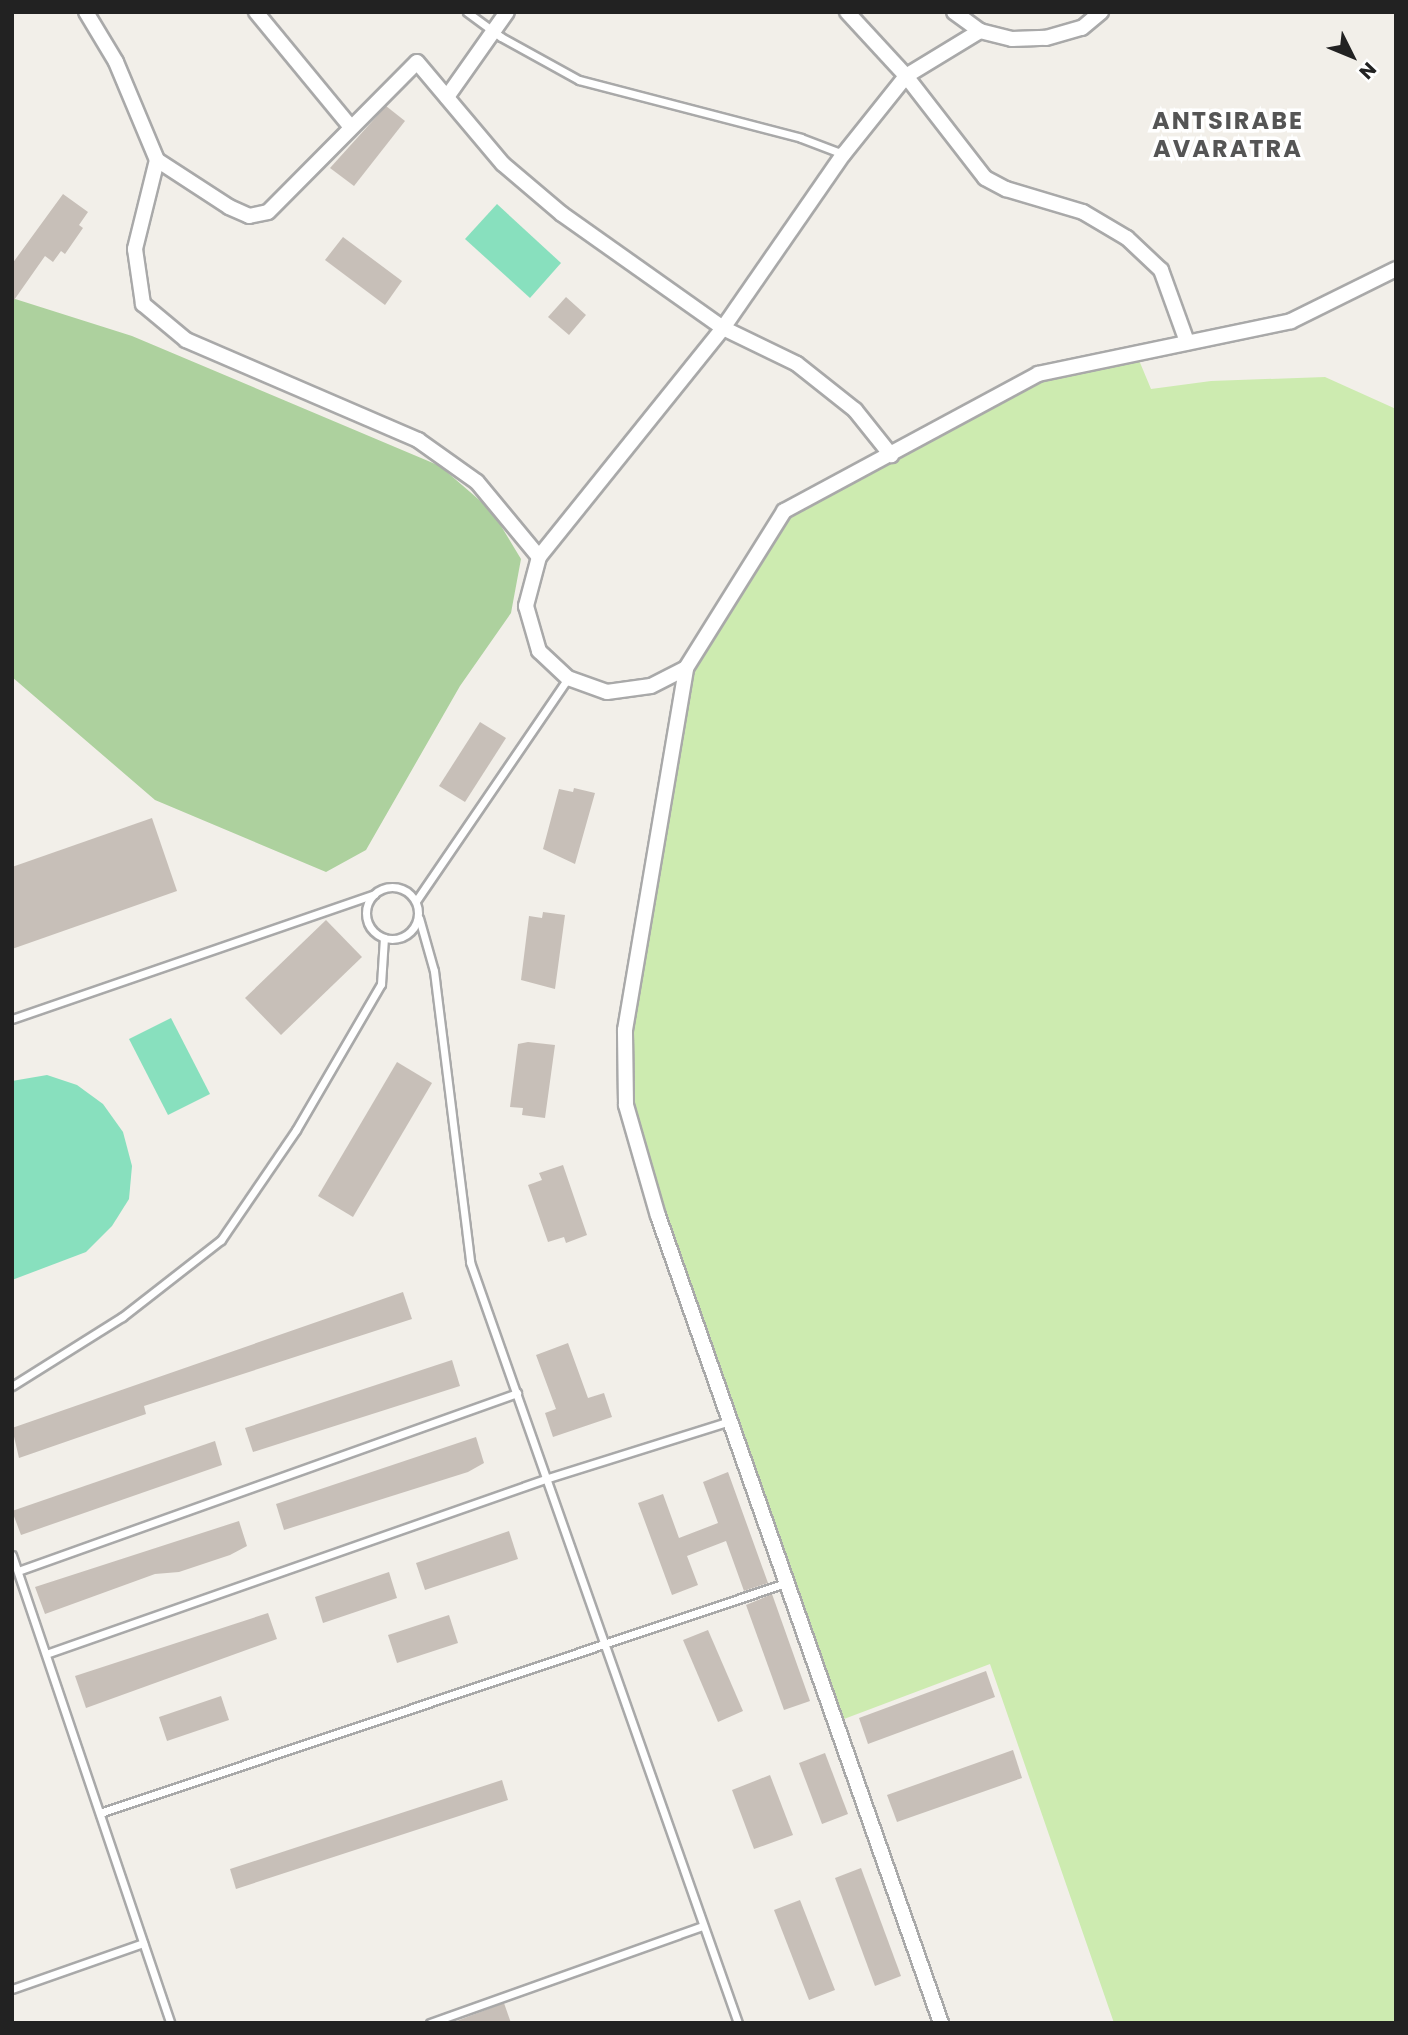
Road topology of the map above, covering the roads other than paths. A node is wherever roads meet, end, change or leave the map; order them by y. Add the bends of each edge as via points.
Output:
1 (86, 12) edge
2 (467, 12) edge
3 (507, 12) edge
4 (848, 12) edge
5 (954, 12) edge
6 (1101, 12) edge
7 (263, 15) edge
8 (980, 31) junction
9 (906, 76) junction
10 (447, 97) junction
11 (350, 126) junction
12 (843, 155) junction
13 (157, 160) junction
14 (1396, 269) edge
15 (723, 328) junction
16 (1188, 342) junction
17 (891, 455) junction
18 (540, 557) junction
19 (686, 668) junction
20 (568, 678) junction
21 (374, 894) junction
22 (416, 901) junction
23 (419, 918) junction
24 (384, 938) junction
25 (12, 1019) edge
26 (12, 1386) edge
27 (517, 1393) junction
28 (730, 1421) junction
29 (548, 1478) junction
30 (12, 1555) edge
31 (18, 1571) junction
32 (787, 1583) junction
33 (606, 1643) junction
34 (46, 1654) junction
35 (100, 1813) junction
36 (703, 1926) junction
37 (143, 1943) junction
38 (12, 1989) edge
39 (170, 2023) edge
40 (430, 2023) edge
41 (738, 2023) edge
42 (941, 2023) edge

1 - 13 street via 116,62
2 - 12 lane via 501,37 579,80 801,138
3 - 10 street
4 - 9 street
5 - 8 street
6 - 8 street via 1082,28 1046,38 1012,39
7 - 11 street
8 - 9 street
9 - 12 street
9 - 16 street via 985,178 1006,189 1083,212 1127,238 1161,270
10 - 11 street via 417,62
10 - 15 street via 503,164 562,214
11 - 13 street via 268,212 249,216
12 - 15 street
13 - 18 street via 135,249 143,304 186,340 418,440 477,482
14 - 16 street via 1291,321
15 - 17 street via 797,364 855,410
15 - 18 street
16 - 17 street via 1038,374
17 - 19 street via 784,511
18 - 20 street via 526,606 539,650
19 - 20 street via 651,686 607,692
19 - 28 street via 625,1030 626,1105 658,1216
20 - 22 lane
21 - 22 lane via 397,887
21 - 24 lane via 366,919
21 - 25 lane
22 - 23 lane
23 - 24 lane via 410,933
23 - 27 lane via 433,971 470,1262
24 - 26 lane via 381,984 296,1130 221,1240 122,1317
27 - 29 lane
27 - 31 lane
28 - 29 lane
28 - 32 street
29 - 33 lane
29 - 34 lane
30 - 31 lane
31 - 34 lane
32 - 33 lane
32 - 42 street
33 - 35 lane
33 - 36 lane
34 - 35 lane
35 - 37 lane
36 - 40 lane
36 - 41 lane
37 - 38 lane
37 - 39 lane

